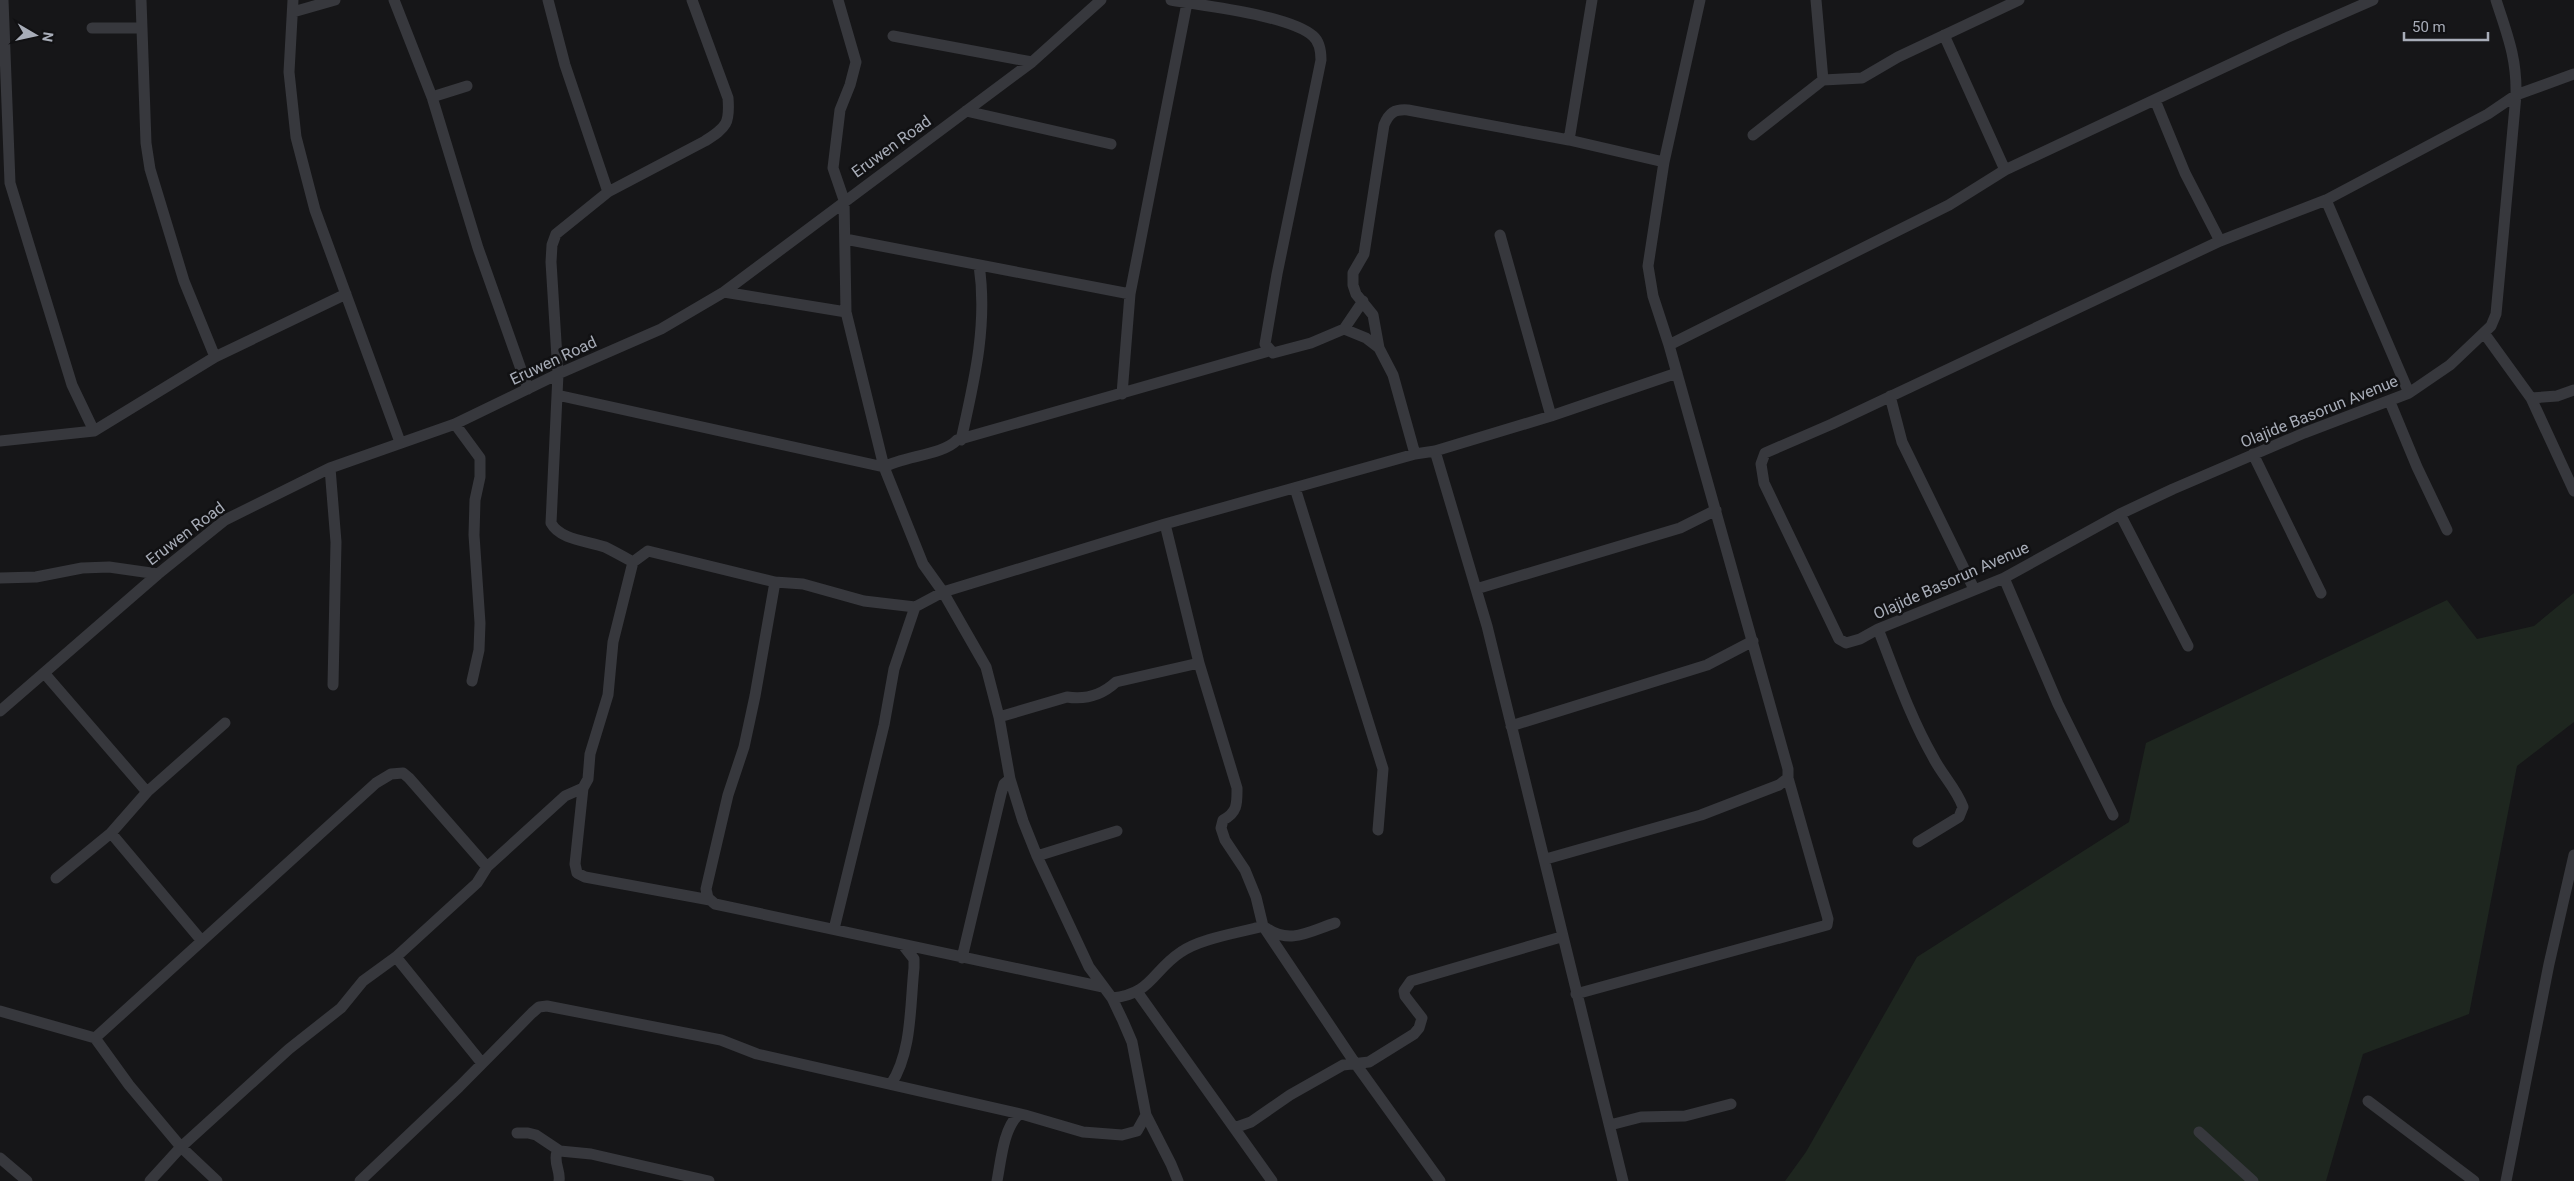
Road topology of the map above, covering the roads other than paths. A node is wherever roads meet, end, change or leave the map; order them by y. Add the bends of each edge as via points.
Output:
1 (3, 0) edge
2 (141, 0) edge
3 (335, 0) edge
4 (394, 0) edge
5 (548, 0) edge
6 (692, 0) edge
7 (838, 0) edge
8 (1101, 0) edge
9 (1171, 0) edge
10 (1591, 0) edge
11 (1700, 0) edge
12 (1816, 0) edge
13 (2019, 0) edge
14 (2371, 0) edge
15 (2496, 0) edge
16 (1188, 3) junction
17 (293, 6) edge
18 (92, 28) dead end
19 (142, 28) junction
20 (1944, 35) junction
21 (893, 36) dead end
22 (1032, 62) junction
23 (2574, 74) edge
24 (1823, 80) junction
25 (467, 86) dead end
26 (2516, 95) junction
27 (432, 97) junction
28 (2155, 100) junction
29 (966, 111) junction
30 (1753, 135) dead end
31 (1569, 140) junction
32 (1111, 144) dead end
33 (1664, 162) junction
34 (2005, 170) junction
35 (608, 192) junction
36 (844, 200) junction
37 (2326, 200) junction
38 (1500, 235) dead end
39 (845, 239) junction
40 (2220, 241) junction
41 (979, 265) junction
42 (724, 292) junction
43 (346, 294) junction
44 (1130, 294) junction
45 (1363, 301) junction
46 (846, 312) junction
47 (1344, 329) junction
48 (2484, 333) junction
49 (1669, 345) junction
50 (1379, 348) junction
51 (1270, 351) junction
52 (215, 357) junction
53 (1677, 373) junction
54 (558, 374) junction
55 (528, 389) junction
56 (2574, 390) edge
57 (2410, 393) junction
58 (1122, 394) junction
59 (557, 395) junction
60 (1890, 396) junction
61 (2531, 398) junction
62 (2390, 402) junction
63 (1551, 416) junction
64 (455, 424) junction
65 (94, 430) junction
66 (961, 440) junction
67 (0, 441) edge
68 (400, 442) junction
69 (1436, 450) junction
70 (1415, 454) junction
71 (2253, 454) junction
72 (884, 467) junction
73 (330, 468) junction
74 (1294, 488) junction
75 (2574, 491) edge
76 (1716, 510) junction
77 (2120, 514) junction
78 (1166, 524) junction
79 (2447, 530) dead end
80 (634, 562) junction
81 (158, 574) junction
82 (0, 578) edge
83 (2004, 578) junction
84 (775, 582) junction
85 (1476, 589) junction
86 (1974, 589) junction
87 (943, 592) junction
88 (2321, 593) dead end
89 (915, 607) junction
90 (1878, 629) junction
91 (1753, 642) junction
92 (2188, 646) dead end
93 (1199, 663) junction
94 (45, 674) junction
95 (472, 681) dead end
96 (333, 685) dead end
97 (0, 711) edge
98 (999, 717) junction
99 (225, 723) dead end
100 (1511, 726) junction
101 (1788, 778) junction
102 (1010, 779) junction
103 (583, 788) junction
104 (147, 792) junction
105 (2113, 815) dead end
106 (1378, 830) dead end
107 (1117, 831) dead end
108 (111, 833) junction
109 (1918, 842) dead end
110 (1037, 856) junction
111 (2574, 858) edge
112 (1546, 859) junction
113 (487, 867) junction
114 (56, 878) dead end
115 (710, 900) junction
116 (1334, 923) dead end
117 (1263, 926) junction
118 (834, 929) junction
119 (1561, 937) junction
120 (201, 940) junction
121 (903, 945) junction
122 (396, 957) junction
123 (962, 958) junction
124 (1103, 987) junction
125 (1138, 993) junction
126 (1576, 994) junction
127 (1112, 998) junction
128 (0, 1011) edge
129 (95, 1038) junction
130 (481, 1062) junction
131 (1355, 1063) junction
132 (891, 1084) junction
133 (2368, 1101) dead end
134 (1730, 1104) dead end
135 (1018, 1115) junction
136 (1146, 1115) junction
137 (1610, 1125) junction
138 (1234, 1128) junction
139 (2199, 1132) dead end
140 (517, 1134) dead end
141 (181, 1147) junction
142 (560, 1151) junction
143 (0, 1158) edge
144 (27, 1181) edge
145 (150, 1181) edge
146 (216, 1181) edge
147 (360, 1181) edge
148 (560, 1181) edge
149 (709, 1181) edge
150 (997, 1181) edge
151 (1178, 1181) edge
152 (1272, 1181) edge
153 (1440, 1181) edge
154 (1622, 1181) edge
155 (2253, 1181) edge
156 (2474, 1181) edge
157 (2506, 1181) edge

1 - 65 street via 10,183 72,385
2 - 19 street
3 - 17 street
4 - 27 street
5 - 35 street via 565,65
6 - 35 street via 728,98 726,124 705,140
7 - 36 street via 856,62 840,110 833,168
8 - 22 street, Eruwen Road
9 - 16 street
10 - 31 street
11 - 33 street
12 - 24 street
13 - 20 street
14 - 28 street
15 - 26 street, Olajide Basorun Avenue via 2514,54
16 - 44 street
16 - 51 street via 1279,19 1313,36 1321,49 1265,344
17 - 43 street via 289,72 296,136 315,210
18 - 19 street
19 - 52 street via 146,144 150,169 184,281
20 - 24 street via 1862,78
20 - 34 street
21 - 22 street
22 - 29 street, Eruwen Road
23 - 26 street
24 - 30 street
25 - 27 street
26 - 37 street via 2488,114
26 - 48 street, Olajide Basorun Avenue via 2496,314
27 - 55 street via 478,248
28 - 34 street
28 - 40 street via 2185,173
29 - 32 street
29 - 36 street, Eruwen Road
31 - 33 street
31 - 45 street via 1408,110 1398,109 1389,114 1384,125 1364,254 1353,274 1353,285
33 - 49 street via 1648,266 1653,296
34 - 49 street via 1949,205
35 - 54 street via 556,234 552,245
36 - 39 street
36 - 42 street, Eruwen Road
37 - 40 street
37 - 57 street
38 - 63 street
39 - 41 street
39 - 46 street
40 - 60 street
41 - 44 street
41 - 66 street via 984,295 982,324
42 - 46 street
42 - 54 street, Eruwen Road via 661,329
43 - 52 street
43 - 68 street
44 - 58 street
45 - 47 street
45 - 50 street via 1373,315
46 - 72 street
47 - 50 street via 1366,338
47 - 51 street via 1311,344
48 - 57 street, Olajide Basorun Avenue via 2450,365
48 - 61 street
49 - 53 street
50 - 70 street via 1393,375
51 - 58 street
52 - 65 street
53 - 63 street
53 - 76 street
54 - 55 street, Eruwen Road
54 - 59 street
55 - 64 street, Eruwen Road
56 - 61 street via 2557,396
57 - 62 street, Olajide Basorun Avenue
58 - 66 street
59 - 72 street
59 - 80 street via 551,523 561,534 603,547
60 - 86 street via 1902,442
60 - 90 street, Olajide Basorun Avenue via 1774,447 1765,453 1761,464 1764,483 1839,639 1846,643
61 - 75 street
62 - 71 street, Olajide Basorun Avenue
62 - 79 street
63 - 69 street
64 - 68 street, Eruwen Road
64 - 95 street via 480,458 474,535 480,623 479,650
65 - 67 street
66 - 72 street via 896,460
68 - 73 street, Eruwen Road
69 - 70 street
69 - 85 street
70 - 74 street
71 - 77 street, Olajide Basorun Avenue
71 - 88 street
72 - 87 street via 923,564
73 - 81 street, Eruwen Road via 225,520
73 - 96 street via 336,542
74 - 78 street
74 - 106 street via 1381,760 1382,807
76 - 85 street via 1680,528
76 - 91 street
77 - 83 street, Olajide Basorun Avenue
77 - 92 street
78 - 87 street
78 - 93 street
80 - 84 street via 648,551 656,552
80 - 103 street via 613,642 608,695
81 - 82 street via 100,567 36,577
81 - 94 street, Eruwen Road
83 - 86 street, Olajide Basorun Avenue
83 - 105 street via 2058,704
84 - 89 street via 803,584 864,601
84 - 115 street via 756,696 706,889
85 - 100 street
86 - 90 street, Olajide Basorun Avenue
87 - 89 street
87 - 98 street via 986,667
89 - 118 street via 894,669 884,724
90 - 109 street via 1908,707 1933,758 1963,807 1959,817
91 - 100 street via 1707,665
91 - 101 street
93 - 98 street via 1116,682 1096,696 1067,697
93 - 117 street via 1238,788 1237,806 1221,828 1245,870
94 - 97 street, Eruwen Road
94 - 104 street
98 - 102 street
99 - 104 street
100 - 112 street
101 - 112 street via 1779,785 1701,815
101 - 126 street via 1828,919 1827,925
102 - 110 street
102 - 123 street via 1004,784 1001,794
103 - 113 street via 565,796
103 - 115 street via 575,864 578,872 585,877
104 - 108 street
107 - 110 street
108 - 114 street
108 - 120 street
110 - 124 street via 1090,967
111 - 157 street via 2547,973
112 - 119 street
113 - 120 street via 409,778 403,773 390,774
113 - 122 street via 477,883
115 - 118 street via 715,904
116 - 117 street via 1287,938 1277,936
117 - 125 street via 1181,952
117 - 131 street
118 - 121 street
119 - 126 street
119 - 131 street via 1411,982 1404,991 1422,1018 1420,1028 1369,1062
120 - 129 street
121 - 123 street
121 - 132 street via 914,959 914,968 904,1056
122 - 130 street
122 - 141 street via 363,981 341,1008 289,1049
123 - 124 street
124 - 127 street
125 - 127 street
125 - 138 street
126 - 137 street
127 - 136 street via 1132,1042
128 - 129 street
129 - 141 street
130 - 132 street via 539,1007 547,1006 721,1040 757,1054
130 - 147 street
131 - 138 street via 1343,1065 1251,1122
131 - 153 street
132 - 135 street
133 - 156 street
134 - 137 street via 1685,1116 1641,1117
135 - 136 street via 1083,1132 1122,1135 1137,1132
135 - 150 street via 1004,1146
136 - 151 street
137 - 154 street
138 - 152 street
139 - 155 street
140 - 142 street via 536,1135
141 - 145 street
141 - 146 street
142 - 148 street via 555,1161
142 - 149 street via 591,1154
143 - 144 street

